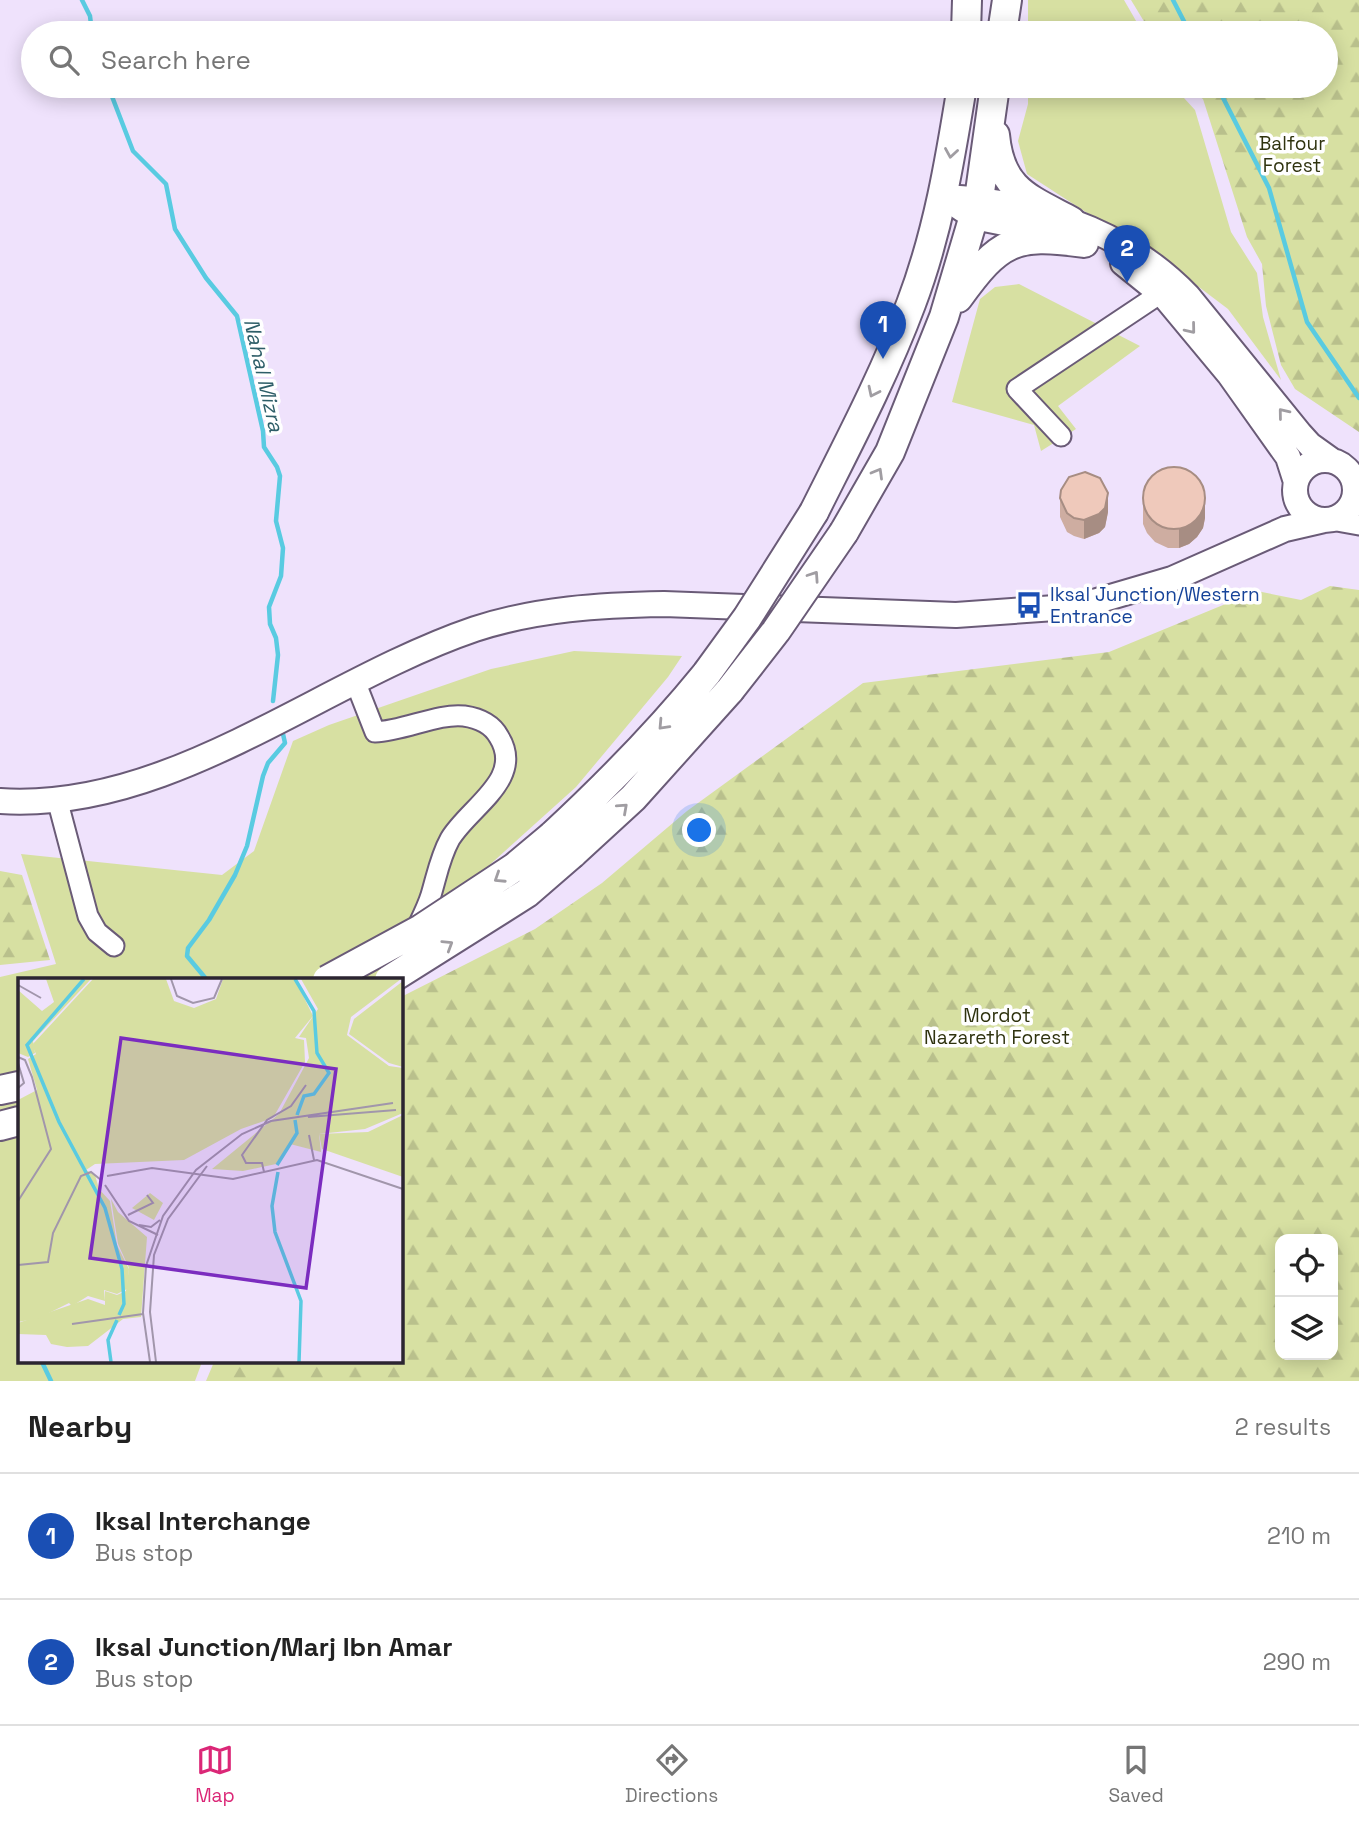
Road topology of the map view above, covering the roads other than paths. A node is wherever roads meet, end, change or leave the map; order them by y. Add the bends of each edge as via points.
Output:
1 (967, 0) edge
2 (1007, 0) edge
3 (966, 21) edge
4 (1004, 21) edge
5 (960, 98) edge
6 (993, 98) edge
7 (994, 98) edge
8 (944, 197) junction
9 (977, 208) junction
10 (1078, 232) junction
11 (1161, 293) junction
12 (944, 317) junction
13 (1060, 436) dead end
14 (1331, 460) junction
15 (1295, 486) junction
16 (1357, 493) edge
17 (1328, 520) junction
18 (1359, 525) edge
19 (1236, 551) junction
20 (355, 681) junction
21 (57, 799) junction
22 (0, 801) edge
23 (562, 845) junction
24 (114, 947) dead end
25 (331, 978) edge
26 (392, 978) edge
27 (396, 978) edge
28 (18, 1086) edge
29 (0, 1090) edge
30 (18, 1121) edge
31 (0, 1126) edge

1 - 3 highway
2 - 4 highway
5 -> 8 highway
6 - 9 highway
7 - 10 highway via 997,155 1007,176 1020,192
8 - 9 main road
8 -> 23 highway, bridge via 912,304 814,512 707,673
9 - 10 main road via 1036,228
9 - 12 highway
10 - 11 main road
10 - 12 highway via 1010,245 995,253
14 -> 10 main road via 1305,440 1172,279 1124,244
11 - 13 street via 1017,389
11 -> 15 main road via 1229,374 1279,444 1288,457
23 -> 12 highway, bridge via 634,798 690,738 776,631 844,532 890,452
14 - 15 main road via 1310,464
14 - 16 main road via 1346,467
15 - 17 main road via 1301,509
15 - 19 main road via 1275,521
16 - 17 main road via 1348,511
17 - 18 street
17 - 19 main road via 1286,529
19 - 20 main road via 1138,590 1018,612 956,615 664,604 543,612 476,629
20 - 21 main road via 165,774
20 - 27 street via 374,733 466,716 489,725 506,755 506,767 493,792 450,839
21 - 22 main road
21 - 24 street via 88,916
23 -> 25 highway, bridge via 515,867 421,929
26 -> 23 highway, bridge via 527,894
28 - 29 highway
30 - 31 highway

